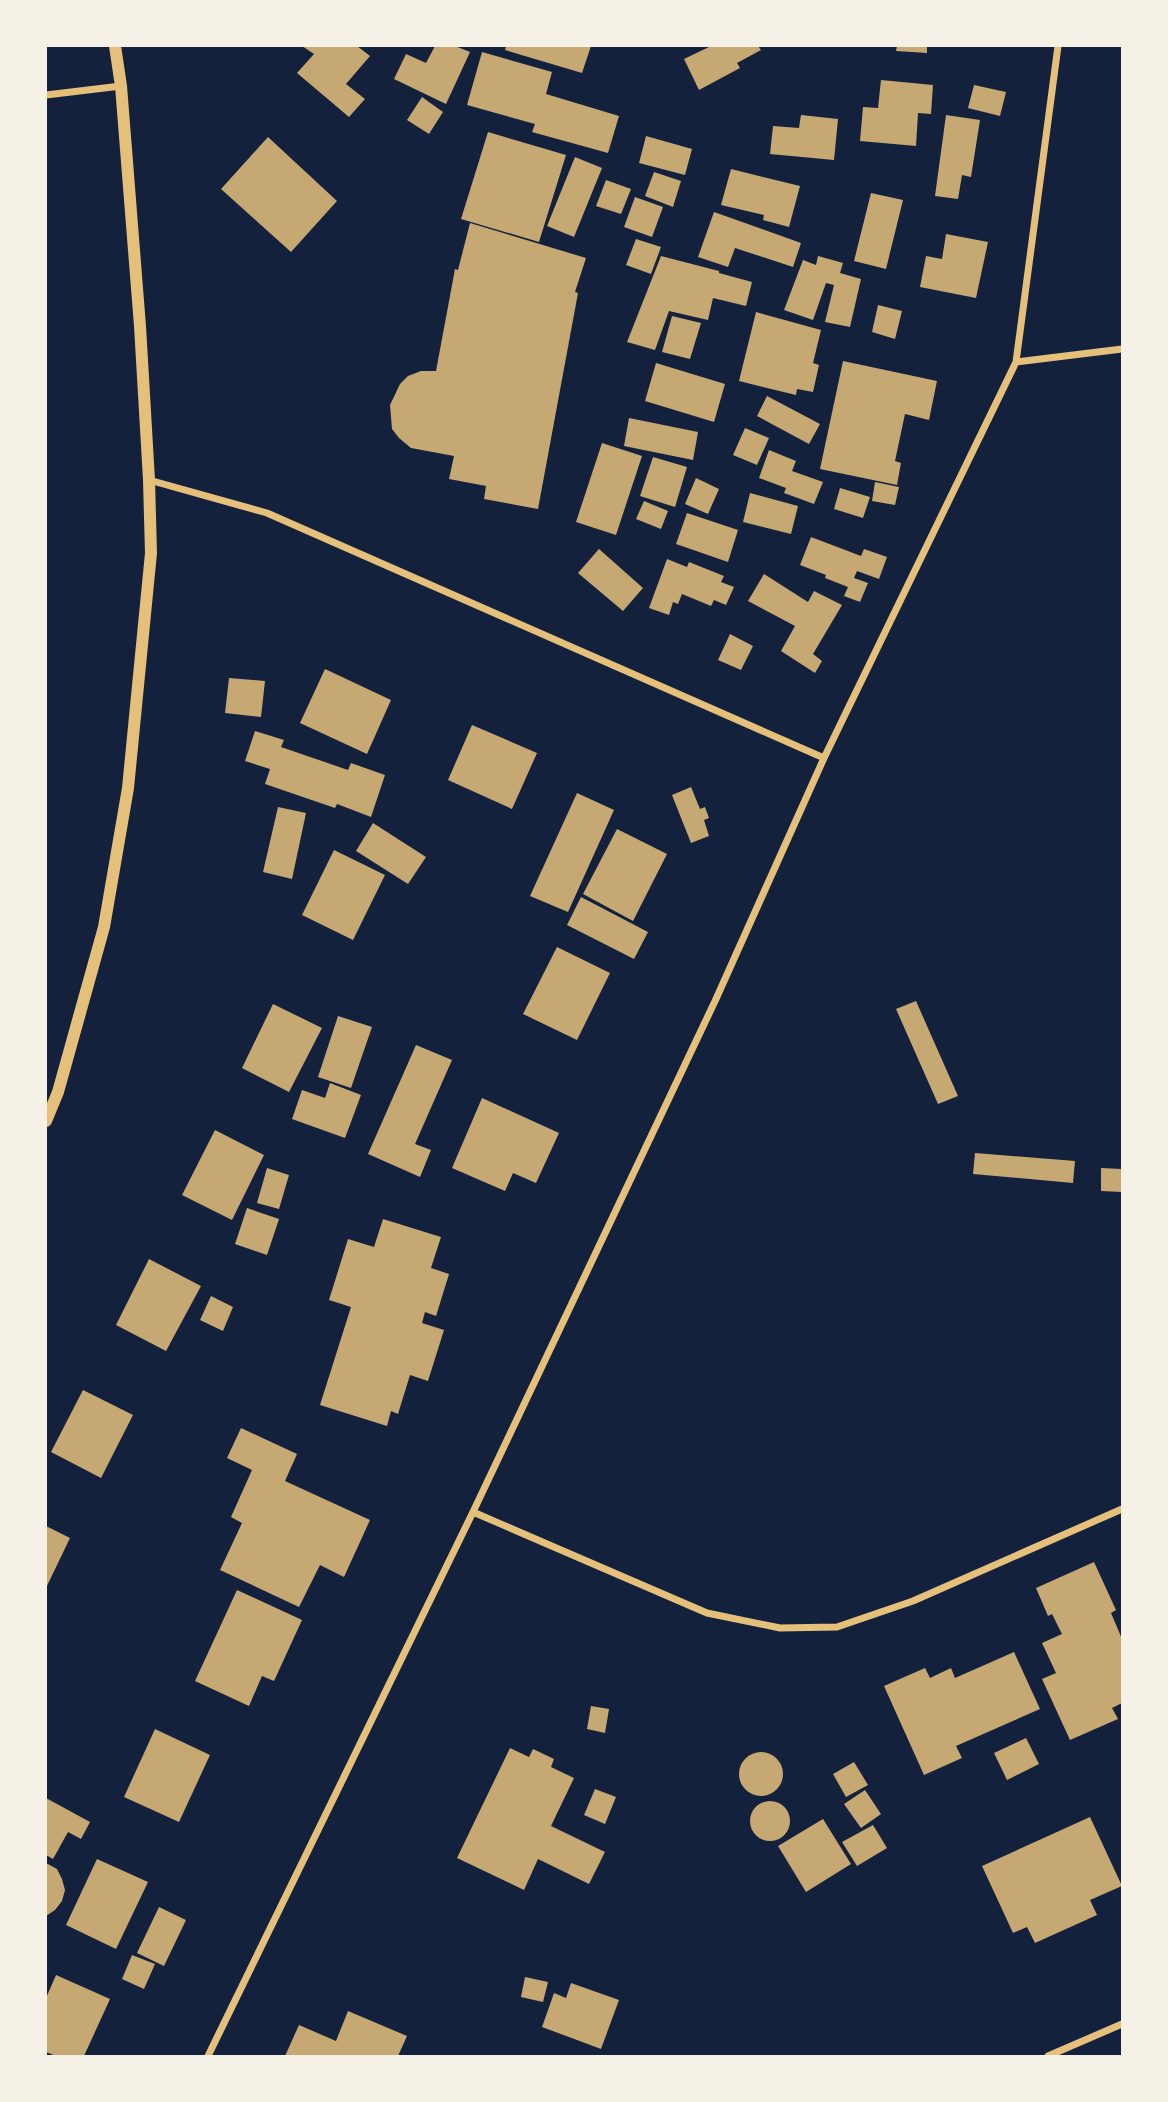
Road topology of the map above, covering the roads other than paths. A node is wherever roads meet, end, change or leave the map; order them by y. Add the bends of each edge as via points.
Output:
1 (116, 46) edge
2 (1058, 46) edge
3 (121, 86) junction
4 (46, 94) edge
5 (1122, 349) edge
6 (1016, 362) junction
7 (149, 480) junction
8 (824, 758) junction
9 (46, 1121) edge
10 (1122, 1510) edge
11 (473, 1511) junction
12 (1122, 2024) edge
13 (208, 2056) edge
14 (1048, 2056) edge

1 - 3 street
2 - 6 street
3 - 4 street
3 - 7 street
5 - 6 street
6 - 8 street
7 - 8 street via 267,513
7 - 9 street via 151,553 128,788 104,926
8 - 11 street via 716,999
10 - 11 street via 913,1601 838,1627 780,1629 707,1613
11 - 13 street
12 - 14 street

